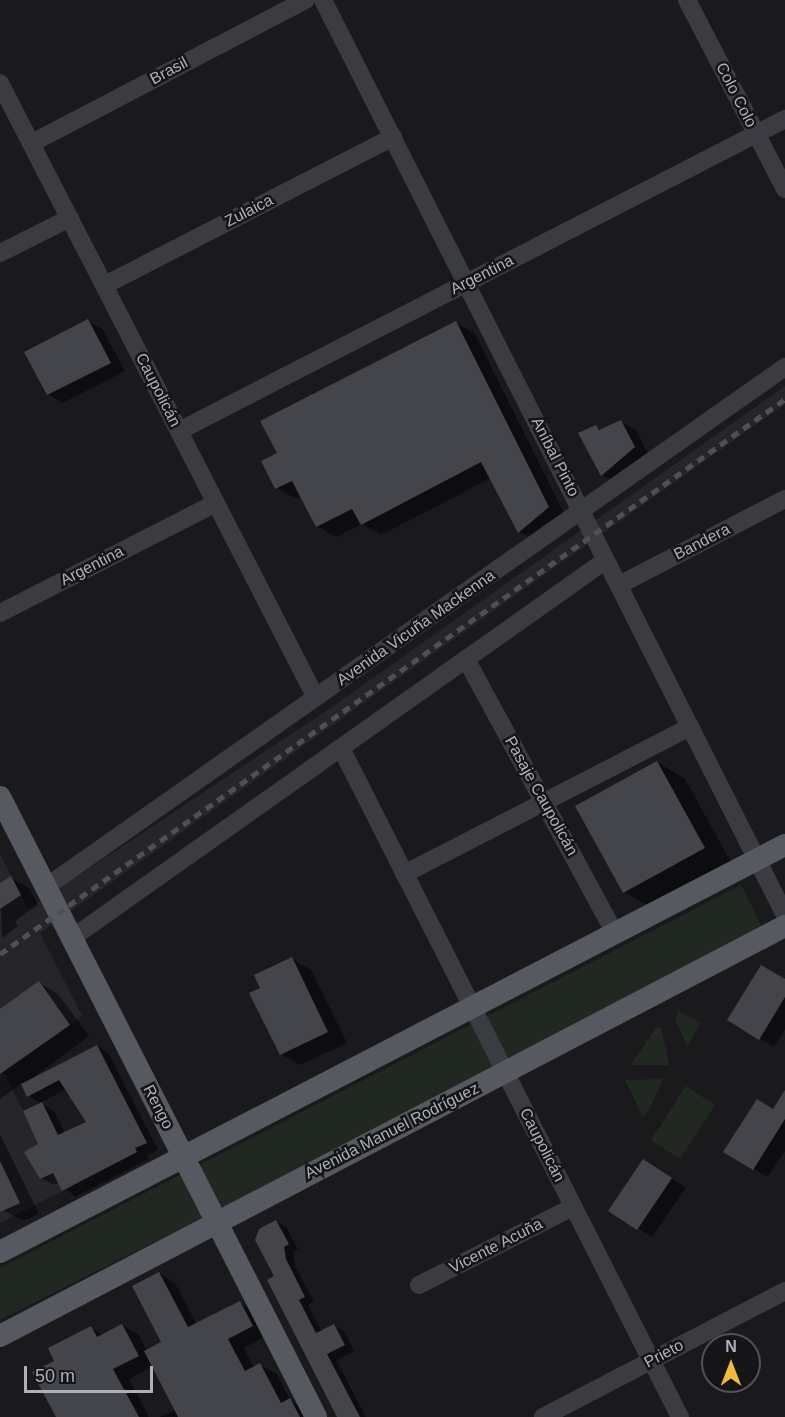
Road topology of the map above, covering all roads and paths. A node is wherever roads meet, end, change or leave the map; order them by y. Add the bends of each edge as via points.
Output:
1 (306, 0) edge
2 (323, 0) edge
3 (687, 0) edge
4 (0, 83) edge
5 (785, 120) edge
6 (757, 135) junction
7 (393, 137) junction
8 (32, 143) junction
9 (785, 189) edge
10 (70, 218) junction
11 (0, 253) edge
12 (467, 283) junction
13 (105, 285) junction
14 (785, 367) edge
15 (179, 431) junction
16 (785, 499) edge
17 (216, 503) junction
18 (582, 512) junction
19 (606, 560) junction
20 (619, 585) junction
21 (0, 613) edge
22 (466, 659) junction
23 (316, 698) junction
24 (690, 727) junction
25 (341, 748) junction
26 (0, 797) edge
27 (545, 801) junction
28 (785, 845) edge
29 (757, 860) junction
30 (404, 874) junction
31 (46, 887) junction
32 (785, 915) edge
33 (785, 927) edge
34 (615, 933) junction
35 (72, 938) junction
36 (472, 1006) junction
37 (505, 1072) junction
38 (184, 1157) junction
39 (573, 1207) junction
40 (216, 1222) junction
41 (0, 1252) edge
42 (419, 1285) dead end
43 (785, 1290) edge
44 (0, 1335) edge
45 (651, 1361) junction
46 (316, 1417) edge
47 (543, 1417) edge
48 (680, 1417) edge

1 - 8 street, Brasil
2 - 7 street, Aníbal Pinto
3 - 6 street, Colo Colo
4 - 8 street, Caupolicán
5 - 6 street, Argentina
6 - 9 street, Colo Colo
6 - 12 street, Argentina
7 - 12 street, Aníbal Pinto
7 - 13 street, Zulaica
8 - 10 street, Caupolicán
10 - 11 street
10 - 13 street, Caupolicán
12 - 15 street, Argentina
12 - 18 street, Aníbal Pinto
13 - 15 street, Caupolicán
14 - 18 street, Avenida Vicuña Mackenna
15 - 17 street, Caupolicán
16 - 20 street, Bandera
17 - 21 street, Argentina
17 - 23 street, Caupolicán
18 - 19 street, Aníbal Pinto
18 - 23 street, Avenida Vicuña Mackenna
19 - 20 street, Aníbal Pinto
19 - 22 street
20 - 24 street, Aníbal Pinto
22 - 25 street
22 - 27 street, Pasaje Caupolicán
23 - 31 street, Avenida Vicuña Mackenna
24 - 27 street
24 - 29 street, Aníbal Pinto
25 - 30 street, Caupolicán
25 - 35 street
26 - 31 main road, Rengo
27 - 30 street
27 - 34 street, Pasaje Caupolicán
28 - 29 main road
29 - 32 street, Aníbal Pinto
29 - 34 main road
30 - 36 street, Caupolicán
31 - 35 main road, Rengo
33 - 37 main road, Avenida Manuel Rodríguez
34 - 36 main road
35 - 38 main road, Rengo
36 - 37 street, Caupolicán
36 - 38 main road
37 - 39 street, Caupolicán
37 - 40 main road, Avenida Manuel Rodríguez
38 - 40 main road, Rengo
38 - 41 main road
39 - 42 street, Vicente Acuña
39 - 45 street, Caupolicán
40 - 44 main road, Avenida Manuel Rodríguez
40 - 46 main road, Rengo
43 - 45 street, Prieto
45 - 47 street, Prieto
45 - 48 street, Caupolicán

